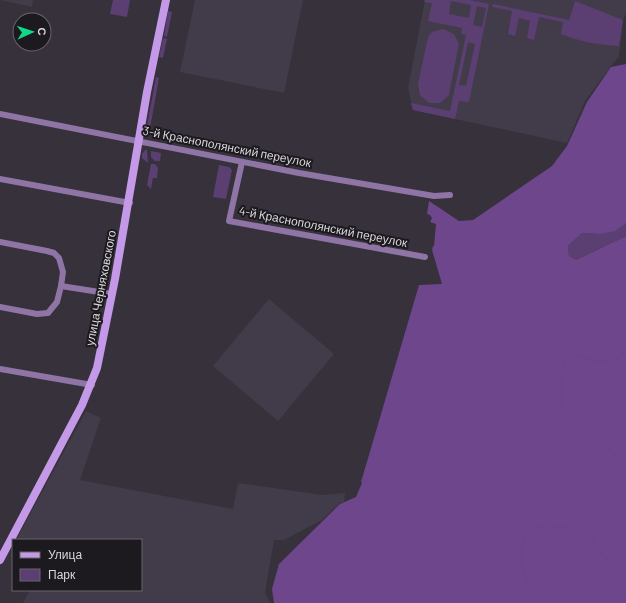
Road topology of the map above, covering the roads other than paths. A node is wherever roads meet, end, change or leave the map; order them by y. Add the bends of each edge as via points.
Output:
1 (166, 0) edge
2 (0, 114) edge
3 (139, 141) junction
4 (242, 162) junction
5 (0, 179) edge
6 (450, 195) dead end
7 (130, 203) junction
8 (0, 242) edge
9 (425, 257) dead end
10 (61, 286) junction
11 (112, 294) junction
12 (0, 307) edge
13 (0, 369) edge
14 (92, 385) junction
15 (0, 560) edge

1 - 3 main road, улица Черняховского
2 - 3 street, 3-й Краснополянский переулок
3 - 4 street, 3-й Краснополянский переулок
3 - 7 main road, улица Черняховского
4 - 6 street, 3-й Краснополянский переулок via 434,196
4 - 9 street, 4-й Краснополянский переулок via 229,221
5 - 7 street
7 - 11 main road, улица Черняховского
8 - 10 street via 54,253 62,262
10 - 11 street
10 - 12 street via 57,302 48,313 37,314
11 - 14 main road, улица Черняховского
13 - 14 street
14 - 15 main road, улица Черняховского

